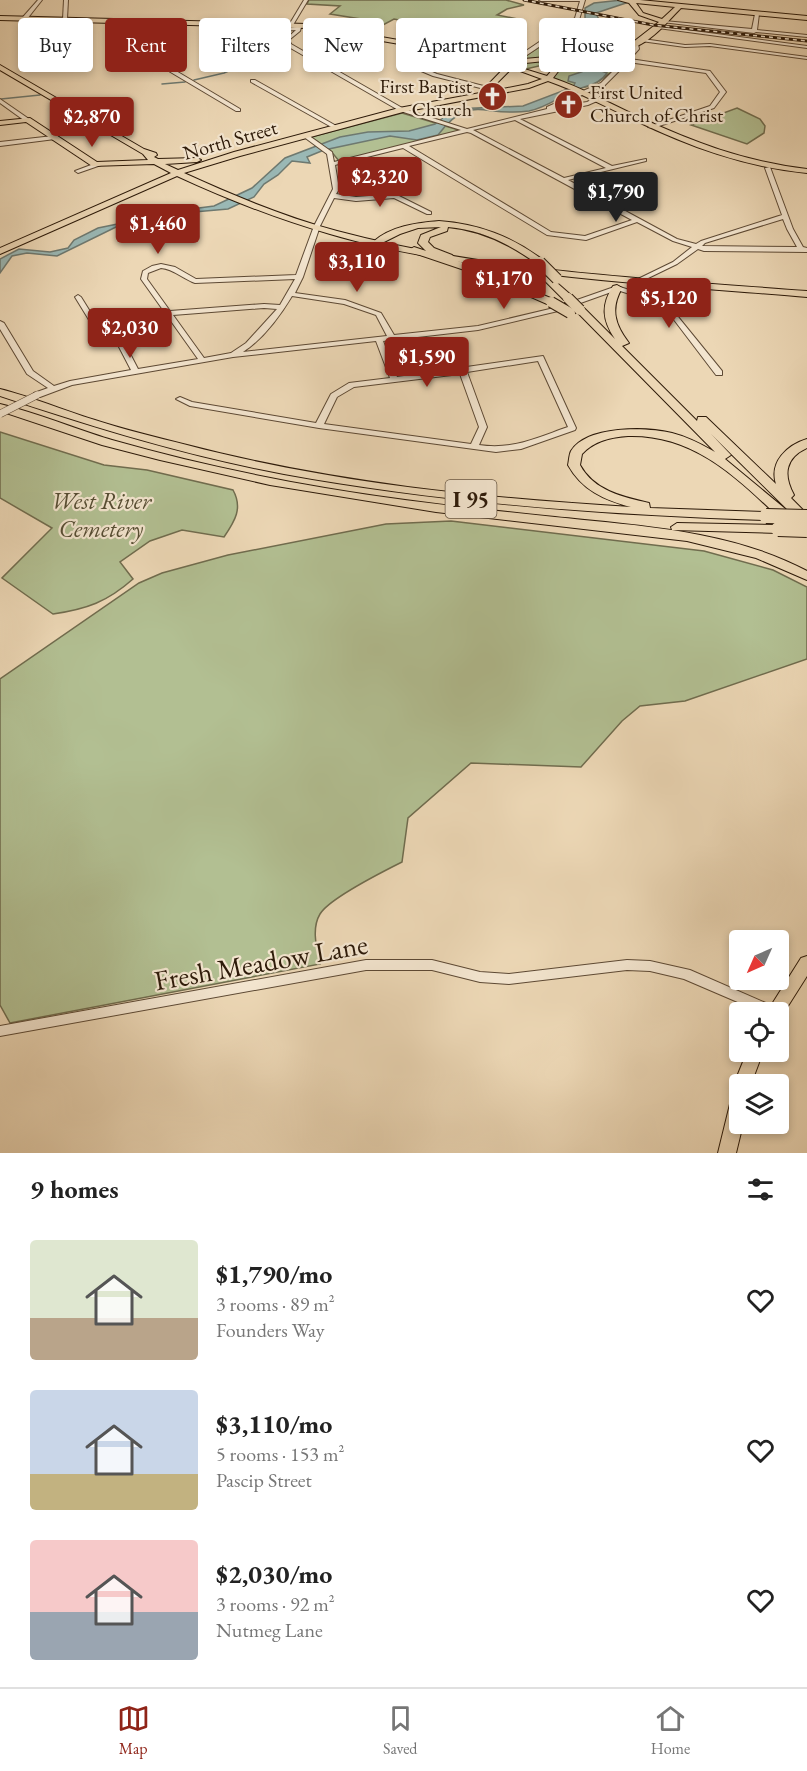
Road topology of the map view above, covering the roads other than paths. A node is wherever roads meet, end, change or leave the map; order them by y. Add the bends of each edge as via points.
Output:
1 (40, 0) edge
2 (66, 0) edge
3 (306, 0) edge
4 (541, 0) edge
5 (583, 0) edge
6 (621, 0) edge
7 (633, 3) edge
8 (678, 4) edge
9 (706, 9) junction
10 (807, 11) edge
11 (757, 14) junction
12 (0, 18) edge
13 (18, 18) edge
14 (25, 18) edge
15 (65, 18) edge
16 (807, 18) edge
17 (664, 22) junction
18 (291, 24) joint
19 (299, 26) junction
20 (291, 27) edge
21 (658, 27) junction
22 (754, 32) junction
23 (807, 36) edge
24 (640, 42) junction
25 (396, 43) edge
26 (635, 43) edge
27 (807, 47) edge
28 (635, 51) edge
29 (527, 54) edge
30 (807, 58) edge
31 (635, 61) edge
32 (0, 67) edge
33 (527, 70) edge
34 (174, 72) edge
35 (428, 72) edge
36 (505, 72) edge
37 (554, 72) edge
38 (615, 72) edge
39 (548, 79) junction
40 (253, 81) dead end
41 (603, 84) junction
42 (489, 89) junction
43 (576, 90) junction
44 (500, 91) junction
45 (481, 94) junction
46 (595, 100) junction
47 (0, 101) edge
48 (238, 110) dead end
49 (402, 110) junction
50 (544, 111) junction
51 (517, 119) junction
52 (27, 120) junction
53 (0, 123) edge
54 (651, 126) junction
55 (337, 128) junction
56 (469, 131) junction
57 (306, 136) junction
58 (53, 138) junction
59 (0, 144) edge
60 (404, 146) junction
61 (237, 154) junction
62 (645, 160) dead end
63 (161, 163) junction
64 (99, 164) junction
65 (332, 164) junction
66 (611, 168) junction
67 (768, 168) junction
68 (78, 171) dead end
69 (807, 171) edge
70 (177, 173) junction
71 (562, 180) junction
72 (334, 196) junction
73 (429, 213) dead end
74 (785, 216) junction
75 (637, 220) junction
76 (317, 226) junction
77 (378, 242) junction
78 (696, 248) junction
79 (804, 249) edge
80 (0, 250) edge
81 (414, 250) junction
82 (449, 257) junction
83 (535, 262) junction
84 (300, 277) junction
85 (640, 280) junction
86 (617, 288) junction
87 (291, 294) junction
88 (807, 294) edge
89 (78, 297) dead end
90 (282, 308) junction
91 (579, 310) junction
92 (168, 313) junction
93 (0, 323) edge
94 (392, 338) junction
95 (379, 339) junction
96 (626, 350) junction
97 (233, 355) junction
98 (202, 360) junction
99 (463, 371) junction
100 (135, 372) junction
101 (719, 374) dead end
102 (394, 379) junction
103 (52, 388) junction
104 (0, 392) edge
105 (180, 399) dead end
106 (0, 406) edge
107 (0, 414) edge
108 (319, 426) junction
109 (807, 443) edge
110 (474, 447) junction
111 (766, 516) junction
112 (532, 518) junction
113 (790, 520) junction
114 (807, 520) edge
115 (807, 530) edge
116 (807, 539) edge
117 (807, 576) edge
118 (807, 963) edge
119 (750, 1002) edge
120 (781, 1002) edge
121 (0, 1031) edge
122 (732, 1134) edge
123 (727, 1153) edge

1 - 14 street
2 - 15 street
3 - 18 street
4 - 5 street
5 - 29 street via 574,22
6 - 7 main road
7 - 8 main road
7 - 17 main road via 641,14
8 - 9 main road
8 - 17 main road
9 - 10 main road
9 - 11 main road
11 - 16 main road
11 - 22 street
12 - 13 main road
17 - 21 main road
17 - 22 street
18 - 19 main road
19 - 20 street
19 - 25 main road
19 - 49 street via 287,40 289,45
21 - 24 main road
21 - 27 street
22 - 23 street
24 - 26 main road
24 - 28 street
24 - 30 street via 710,45
31 - 54 street via 708,72 723,92 712,107
32 - 63 main road
33 - 39 main road
34 - 48 street
35 - 42 street
36 - 42 main road
37 - 39 main road
38 - 41 street
39 - 43 main road
39 - 44 main road, North Street
40 - 55 street
41 - 43 street
41 - 46 street
42 - 44 street, North Street
42 - 45 main road, North Street
43 - 46 main road
43 - 50 street
44 - 45 main road, North Street
45 - 49 main road, North Street
46 - 50 street
46 - 54 main road
47 - 52 street
49 - 55 main road, North Street
49 - 56 street
50 - 51 street
51 - 56 street
51 - 66 street
52 - 53 main road
52 - 58 main road
54 - 67 main road
55 - 57 main road, North Street
56 - 60 street
56 - 71 street
57 - 61 main road, North Street
57 - 65 street via 327,151
58 - 59 street
58 - 64 main road
60 - 65 street
60 - 75 street via 549,234 586,238
61 - 63 main road
61 - 70 main road, North Street
62 - 66 street
63 - 64 main road
63 - 70 main road
64 - 68 street
65 - 72 street
66 - 71 street
67 - 69 main road
67 - 74 street
70 - 76 main road via 246,203
70 - 80 main road, North Street
71 - 75 street
72 - 73 street via 395,196
72 - 76 street
74 - 78 street via 712,238
74 - 79 street
75 - 78 street
76 - 77 main road
76 - 84 street
77 - 81 main road
77 - 83 highway via 411,227 460,226 509,239
78 - 79 street
78 - 85 street
81 - 82 main road
81 - 91 highway, bridge
82 - 83 highway via 427,248 424,238 446,229 479,232 507,242
82 - 85 main road
83 - 91 highway, bridge
84 - 87 street
84 - 92 street via 195,281 172,267 149,270 143,277
85 - 86 main road
85 - 88 main road
86 - 94 street via 519,320
86 - 96 highway via 609,304 609,317
86 - 101 street via 666,304
87 - 90 street
87 - 94 street via 345,302 379,314
89 - 100 street via 96,327 118,340
90 - 92 street
90 - 97 street via 251,343
91 - 96 highway
91 - 96 highway via 595,329
92 - 98 street
93 - 103 street via 28,370
94 - 95 street
95 - 97 street
95 - 102 street
96 - 113 highway
96 - 114 highway
97 - 98 street
98 - 100 street
99 - 102 street
99 - 110 street via 483,427
99 - 110 street via 540,358 572,428 508,449
100 - 103 street
102 - 108 street via 362,382 342,389 334,396
103 - 107 street, bridge
104 - 111 highway, I 95 via 160,442 348,482 557,507
105 - 108 street via 190,404
106 - 112 highway, I 95 via 102,440 247,476 373,499
108 - 110 street
109 - 114 highway via 785,457 779,477 784,491
111 - 113 highway via 625,502 584,480 575,469 574,457 587,444 609,435 645,432 675,436 709,451
111 - 114 highway, I 95, bridge
112 - 115 highway, I 95, bridge
112 - 117 highway via 708,540 771,558
113 - 116 highway
118 - 120 main road
119 - 121 street, Fresh Meadow Lane via 686,975 650,966 627,965 509,979 480,977 432,965 366,965
122 - 123 main road

